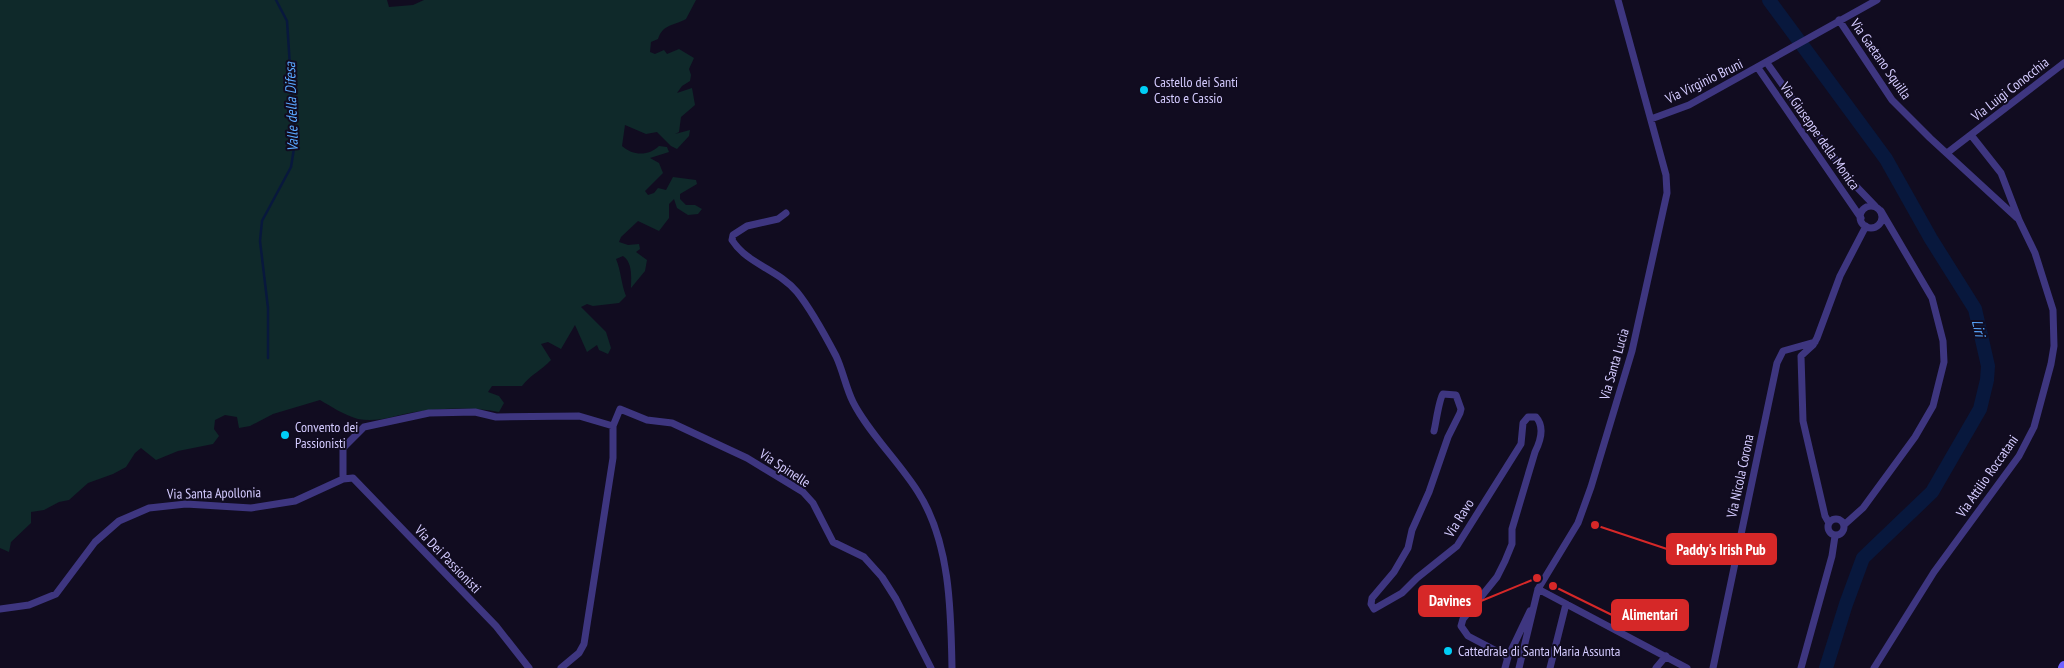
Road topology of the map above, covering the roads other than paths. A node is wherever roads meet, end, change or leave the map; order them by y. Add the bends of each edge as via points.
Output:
1 (1618, 0) edge
2 (1877, 0) edge
3 (1839, 20) junction
4 (1767, 63) junction
5 (2064, 63) edge
6 (1758, 68) junction
7 (1651, 118) junction
8 (1971, 135) junction
9 (1946, 153) junction
10 (1878, 209) junction
11 (786, 214) dead end
12 (1861, 218) junction
13 (2019, 220) junction
14 (1866, 226) junction
15 (1814, 342) junction
16 (613, 426) junction
17 (1434, 431) dead end
18 (343, 479) junction
19 (1829, 523) junction
20 (1844, 525) junction
21 (1835, 536) junction
22 (1538, 589) junction
23 (1566, 604) junction
24 (1534, 605) junction
25 (0, 609) edge
26 (1666, 656) junction
27 (1508, 657) junction
28 (529, 668) edge
29 (561, 668) edge
30 (931, 668) edge
31 (952, 668) edge
32 (1506, 668) edge
33 (1519, 668) edge
34 (1550, 668) edge
35 (1656, 668) edge
36 (1687, 668) edge
37 (1712, 668) edge
38 (1801, 668) edge
39 (1874, 668) edge

1 - 7 street, Via Santa Lucia
2 - 3 street, Via Virginio Bruni
3 - 4 street, Via Virginio Bruni
3 - 9 street, Via Gaetano Squilla via 1892,100
4 - 6 street, Via Virginio Bruni
4 - 10 street, Via Giuseppe della Monica via 1850,180
5 - 8 street, Via Luigi Conocchia
6 - 7 street, Via Virginio Bruni via 1689,105
6 - 12 street, Via Giuseppe della Monica
7 - 22 street, Via Santa Lucia via 1668,187 1632,351 1578,522
8 - 9 street, Via Luigi Conocchia
8 - 13 street, Via Attilio Roccatani via 2001,173
9 - 13 street, Via Gaetano Squilla
10 - 12 street via 1865,208
10 - 14 street via 1882,218 1879,224
10 - 20 street, Via Giuseppe della Monica via 1932,298 1943,341 1944,362 1933,406 1915,437 1863,508
11 - 31 street via 747,226 733,235 732,240 737,249 782,277 797,292 836,356 854,404 918,492 929,513 943,560
12 - 14 street
13 - 39 street, Via Attilio Roccatani via 2035,252 2054,319 2053,355 2034,427 2019,456 1934,572
14 - 15 street via 1840,276
15 - 19 street via 1801,356 1800,395 1803,421
15 - 37 street, Via Nicola Corona via 1783,351 1777,363
16 - 18 street via 579,416 496,417 475,412 421,414 364,427 342,448
16 - 29 street via 613,458 584,644
16 - 30 street, Via Spinelle via 620,409 647,420 672,423 747,458 803,492 813,503 833,542 864,556 882,577
17 - 27 street, Via Ravo via 1439,398 1443,394 1456,395 1460,413 1448,436 1408,548 1371,604 1374,609 1402,593 1457,546 1521,444 1523,423 1528,416 1536,417 1541,428 1540,442 1512,529 1512,544 1497,577 1463,619 1461,626 1468,636
18 - 25 street, Via Santa Apollonia via 295,501 250,508 186,504 149,508 119,521 95,542 56,594 29,605
18 - 28 street, Via Dei Passionisti via 353,478 496,626
19 - 20 street via 1836,519
19 - 21 street via 1828,531
20 - 21 street via 1842,533
21 - 38 street
22 - 23 street
22 - 24 street, Via Santa Lucia
23 - 26 street
23 - 34 street
24 - 27 street
24 - 33 street
26 - 35 street
26 - 36 street
27 - 32 street

